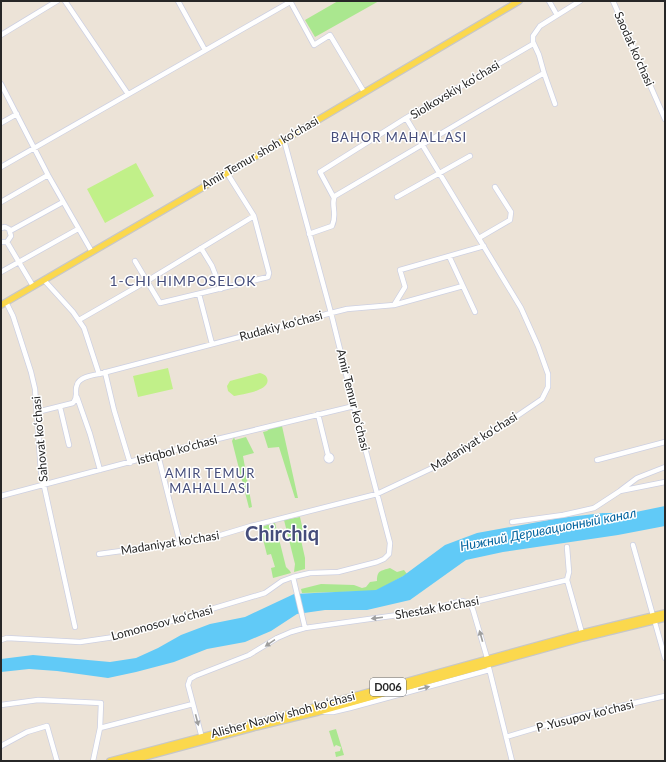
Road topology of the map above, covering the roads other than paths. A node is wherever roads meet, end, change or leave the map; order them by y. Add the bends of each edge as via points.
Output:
1 (57, 1) edge
2 (65, 1) edge
3 (178, 1) edge
4 (290, 1) edge
5 (519, 1) edge
6 (549, 1) edge
7 (580, 1) edge
8 (613, 1) edge
9 (557, 15) junction
10 (1, 34) edge
11 (533, 44) junction
12 (205, 50) junction
13 (544, 73) junction
14 (1, 84) edge
15 (364, 92) junction
16 (128, 94) junction
17 (555, 104) dead end
18 (17, 114) junction
19 (406, 118) junction
20 (665, 119) edge
21 (1, 123) edge
22 (284, 140) junction
23 (423, 144) junction
24 (34, 148) junction
25 (470, 156) dead end
26 (1, 167) edge
27 (227, 173) junction
28 (440, 173) junction
29 (48, 175) junction
30 (495, 187) dead end
31 (397, 197) dead end
32 (334, 198) junction
33 (1, 202) edge
34 (63, 202) junction
35 (254, 216) junction
36 (1, 228) edge
37 (78, 229) junction
38 (10, 231) junction
39 (309, 234) junction
40 (478, 238) junction
41 (1, 242) edge
42 (8, 242) junction
43 (484, 246) junction
44 (201, 248) junction
45 (92, 252) junction
46 (448, 256) junction
47 (19, 262) junction
48 (135, 262) dead end
49 (1, 272) edge
50 (44, 280) junction
51 (147, 281) junction
52 (33, 286) junction
53 (464, 286) junction
54 (221, 289) junction
55 (199, 294) junction
56 (3, 303) edge
57 (394, 305) junction
58 (475, 312) dead end
59 (331, 313) junction
60 (79, 320) junction
61 (212, 344) junction
62 (102, 373) junction
63 (77, 396) junction
64 (354, 406) junction
65 (60, 407) junction
66 (37, 412) junction
67 (318, 414) junction
68 (665, 442) edge
69 (70, 445) dead end
70 (158, 454) junction
71 (328, 455) dead end
72 (597, 460) dead end
73 (130, 463) junction
74 (665, 467) edge
75 (100, 470) junction
76 (665, 482) edge
77 (43, 485) junction
78 (620, 492) junction
79 (377, 494) junction
80 (1, 496) edge
81 (512, 522) dead end
82 (180, 543) junction
83 (633, 545) dead end
84 (568, 546) dead end
85 (99, 554) dead end
86 (293, 578) junction
87 (567, 580) junction
88 (470, 603) junction
89 (665, 613) edge
90 (654, 618) junction
91 (665, 618) edge
92 (75, 626) dead end
93 (305, 628) junction
94 (582, 633) junction
95 (1, 640) edge
96 (665, 658) edge
97 (488, 664) junction
98 (665, 696) edge
99 (193, 704) junction
100 (1, 705) edge
101 (100, 728) junction
102 (506, 737) junction
103 (202, 739) junction
104 (1, 746) edge
105 (151, 758) edge
106 (57, 761) edge
107 (94, 761) edge
108 (110, 761) edge
109 (130, 761) edge
110 (512, 761) edge

1 - 10 street
2 - 16 street
3 - 12 street
4 - 12 street
4 - 15 street via 314,45 330,35
5 - 15 main road, Amir Temur shoh ko‘chasi
6 - 9 street
7 - 9 street
8 - 20 street, Saodat ko‘chasi
9 - 11 street via 536,29
11 - 13 street
11 - 19 street, Siolkovskiy ko‘chasi
12 - 16 street
13 - 17 street
13 - 23 street
14 - 18 street
15 - 22 main road, Amir Temur shoh ko‘chasi
16 - 24 street
18 - 21 street
18 - 24 street
19 - 23 street
19 - 32 street, Siolkovskiy ko‘chasi via 320,172
22 - 27 main road, Amir Temur shoh ko‘chasi
22 - 39 street, Amir Temur ko‘chasi
23 - 28 street
23 - 32 street
24 - 26 street
24 - 29 street
25 - 28 street
27 - 35 street
27 - 45 main road, Amir Temur shoh ko‘chasi
28 - 31 street
28 - 40 street
29 - 33 street
29 - 34 street
30 - 40 street via 512,216 510,220
32 - 39 street via 332,202 335,215 332,226
34 - 37 street
34 - 38 street
35 - 44 street
35 - 54 street via 268,277
36 - 38 street
37 - 45 street
37 - 47 street
38 - 42 street via 11,238
39 - 59 street, Amir Temur ko‘chasi
40 - 43 street
41 - 42 street
42 - 47 street
43 - 46 street
43 - 79 street, Madaniyat ko‘chasi via 521,308 548,374 548,387 542,399 444,463
44 - 51 street
44 - 54 street
45 - 50 main road, Amir Temur shoh ko‘chasi
46 - 53 street
46 - 57 street via 400,270 405,287
47 - 49 street
47 - 52 street
48 - 51 street
50 - 52 main road, Amir Temur shoh ko‘chasi
50 - 60 street
51 - 55 street via 160,303
51 - 60 street
52 - 56 main road, Amir Temur shoh ko‘chasi
53 - 57 street, Rudakiy ko‘chasi
53 - 58 street
54 - 55 street
55 - 61 street
56 - 66 street, Sahovat ko‘chasi via 13,316 31,372
57 - 59 street, Rudakiy ko‘chasi
59 - 61 street, Rudakiy ko‘chasi
59 - 64 street, Amir Temur ko‘chasi
60 - 62 street
61 - 62 street, Rudakiy ko‘chasi
62 - 63 street, Rudakiy ko‘chasi via 78,383
62 - 73 street
63 - 65 street via 73,403
63 - 75 street
64 - 67 street, Istiqbol ko‘chasi
64 - 79 street, Amir Temur ko‘chasi
65 - 66 street
65 - 69 street
66 - 77 street, Sahovat ko‘chasi
67 - 70 street, Istiqbol ko‘chasi
67 - 71 street
68 - 72 street
70 - 73 street, Istiqbol ko‘chasi
70 - 82 street
73 - 75 street, Istiqbol ko‘chasi
74 - 78 street via 637,478
75 - 77 street, Istiqbol ko‘chasi
76 - 78 street
77 - 80 street, Istiqbol ko‘chasi
77 - 92 street, Sahovat ko‘chasi
78 - 81 street via 594,508
79 - 82 street, Madaniyat ko‘chasi via 211,538
79 - 86 street, Amir Temur ko‘chasi via 390,543 387,556 377,562 338,572
82 - 85 street, Madaniyat ko‘chasi
83 - 90 street
84 - 87 street
86 - 93 street
86 - 95 street, Lomonosov ko‘chasi via 282,581 264,593 121,636 80,642 7,638
87 - 88 street, Shestak ko'chasi
87 - 94 street
88 -> 93 street, Shestak ko'chasi via 462,601 406,614
97 -> 88 street
89 - 90 main road, Alisher Navoiy shoh koʻchasi / D006
90 - 91 main road, Alisher Navoiy shoh koʻchasi / D006
90 - 94 main road, Alisher Navoiy shoh koʻchasi / D006
90 - 96 street
90 - 97 main road, Alisher Navoiy shoh koʻchasi / D006
93 -> 99 street, Shestak ko'chasi via 290,632 248,655 190,679 188,685
94 - 97 main road, Alisher Navoiy shoh koʻchasi / D006
97 - 102 street
97 - 103 main road, Alisher Navoiy shoh koʻchasi / D006
103 -> 97 main road, Alisher Navoiy shoh koʻchasi / D006 via 318,712
98 - 102 street, P .Yusupov ko'chasi via 574,717
99 - 101 street
99 -> 103 street
100 - 101 street via 38,700 101,703
101 - 107 street
102 - 110 street
103 - 105 main road, Alisher Navoiy shoh koʻchasi / D006
103 - 108 main road, Alisher Navoiy shoh koʻchasi / D006
104 - 106 street via 27,732 47,726
105 - 109 main road, Alisher Navoiy shoh koʻchasi / D006

